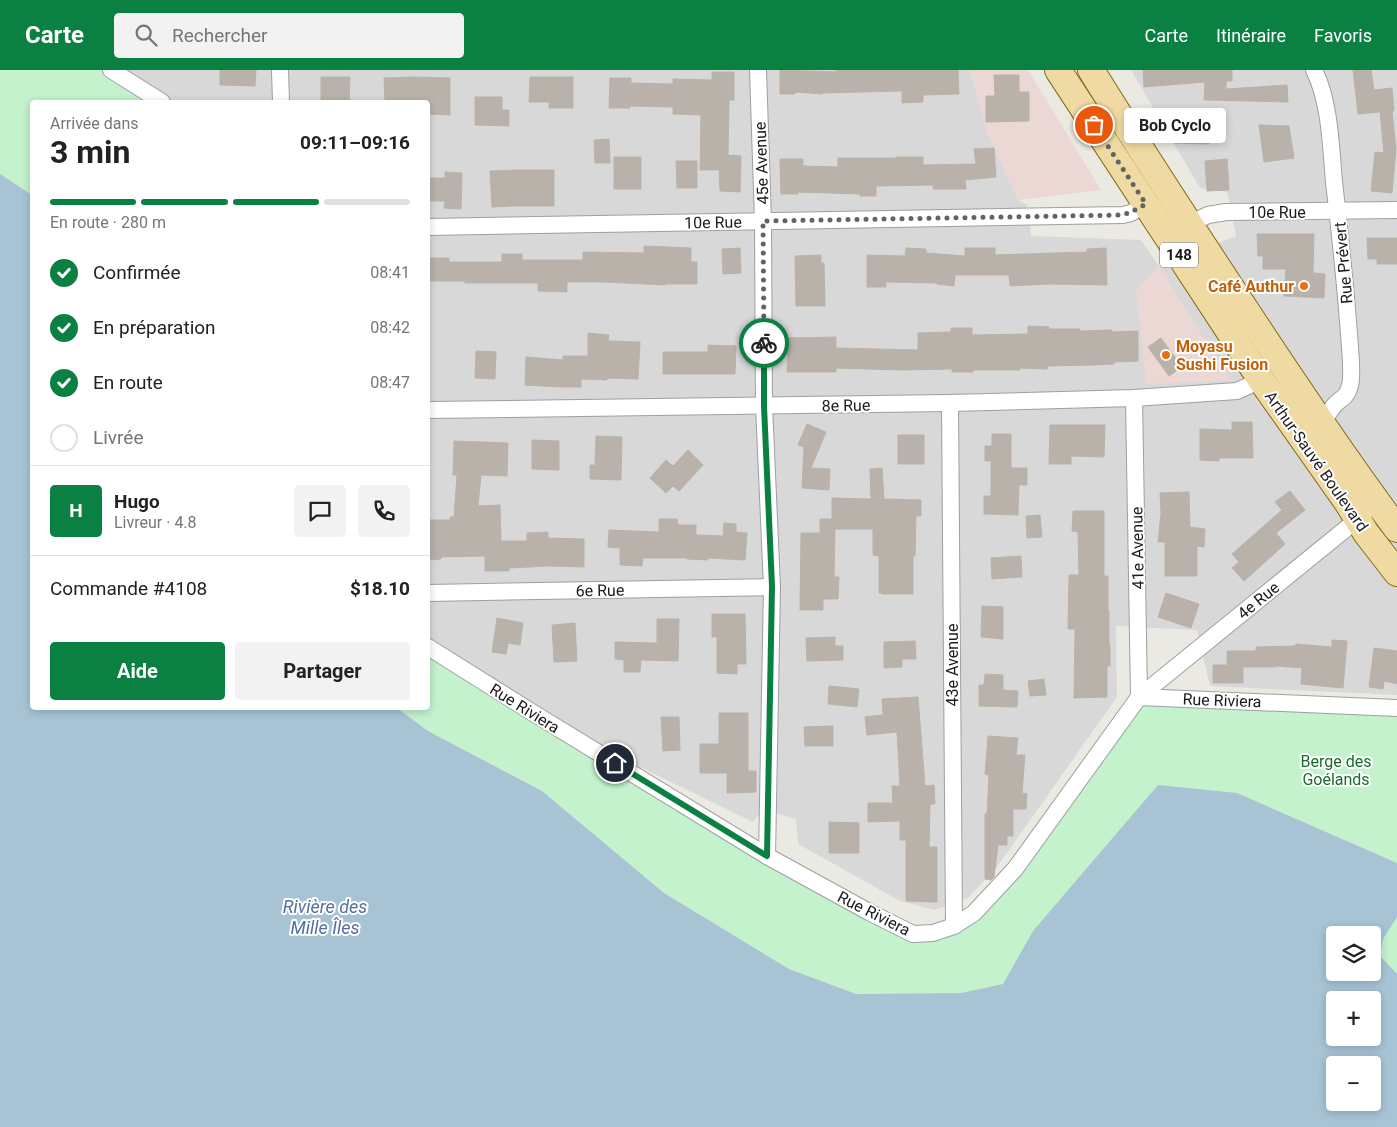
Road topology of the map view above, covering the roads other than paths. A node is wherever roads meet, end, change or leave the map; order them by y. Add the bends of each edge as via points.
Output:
1 (111, 70) edge
2 (280, 70) edge
3 (758, 70) edge
4 (1058, 70) edge
5 (1090, 70) edge
6 (1314, 70) edge
7 (159, 100) edge
8 (281, 100) edge
9 (1146, 204) junction
10 (1397, 210) edge
11 (1338, 211) junction
12 (763, 221) junction
13 (1189, 224) junction
14 (430, 227) edge
15 (1261, 380) junction
16 (1134, 398) junction
17 (950, 403) junction
18 (764, 406) junction
19 (430, 410) edge
20 (1311, 431) junction
21 (1378, 503) junction
22 (1357, 519) junction
23 (1397, 529) edge
24 (1397, 573) edge
25 (772, 586) junction
26 (430, 593) edge
27 (430, 648) edge
28 (1139, 697) junction
29 (1397, 708) edge
30 (767, 856) junction
31 (954, 926) junction

1 - 7 street
2 - 8 street
3 - 12 street, 45e Avenue
4 - 9 main road, Arthur-Sauvé Boulevard / 148
5 - 13 main road, Arthur-Sauvé Boulevard / 148
6 - 11 street, Rue Prévert via 1328,125
9 - 12 street, 10e Rue via 1123,215
9 - 15 main road, Arthur-Sauvé Boulevard / 148
10 - 11 street, 10e Rue
11 - 13 street, 10e Rue via 1226,212 1208,214
11 - 20 street, Rue Prévert via 1351,381 1348,392
12 - 14 street, 10e Rue
12 - 18 street, 45e Avenue
13 - 20 main road, Arthur-Sauvé Boulevard / 148
15 - 16 street, 8e Rue via 1237,391
15 - 20 main road, Arthur-Sauvé Boulevard / 148
16 - 17 street, 8e Rue
16 - 28 street, 41e Avenue
17 - 18 street, 8e Rue
17 - 31 street, 43e Avenue
18 - 19 street, 8e Rue
18 - 25 street, 45e Avenue
20 - 21 main road, Arthur-Sauvé Boulevard / 148
20 - 22 main road, Arthur-Sauvé Boulevard / 148
21 - 22 street, 4e Rue
21 - 23 main road, Arthur-Sauvé Boulevard / 148
22 - 24 main road, Arthur-Sauvé Boulevard / 148
22 - 28 street, 4e Rue
25 - 26 street, 6e Rue
25 - 30 street, 45e Avenue
27 - 30 street, Rue Riviera
28 - 29 street, Rue Riviera
28 - 31 street, Rue Riviera via 1015,869 974,913
30 - 31 street, Rue Riviera via 914,934 933,933

